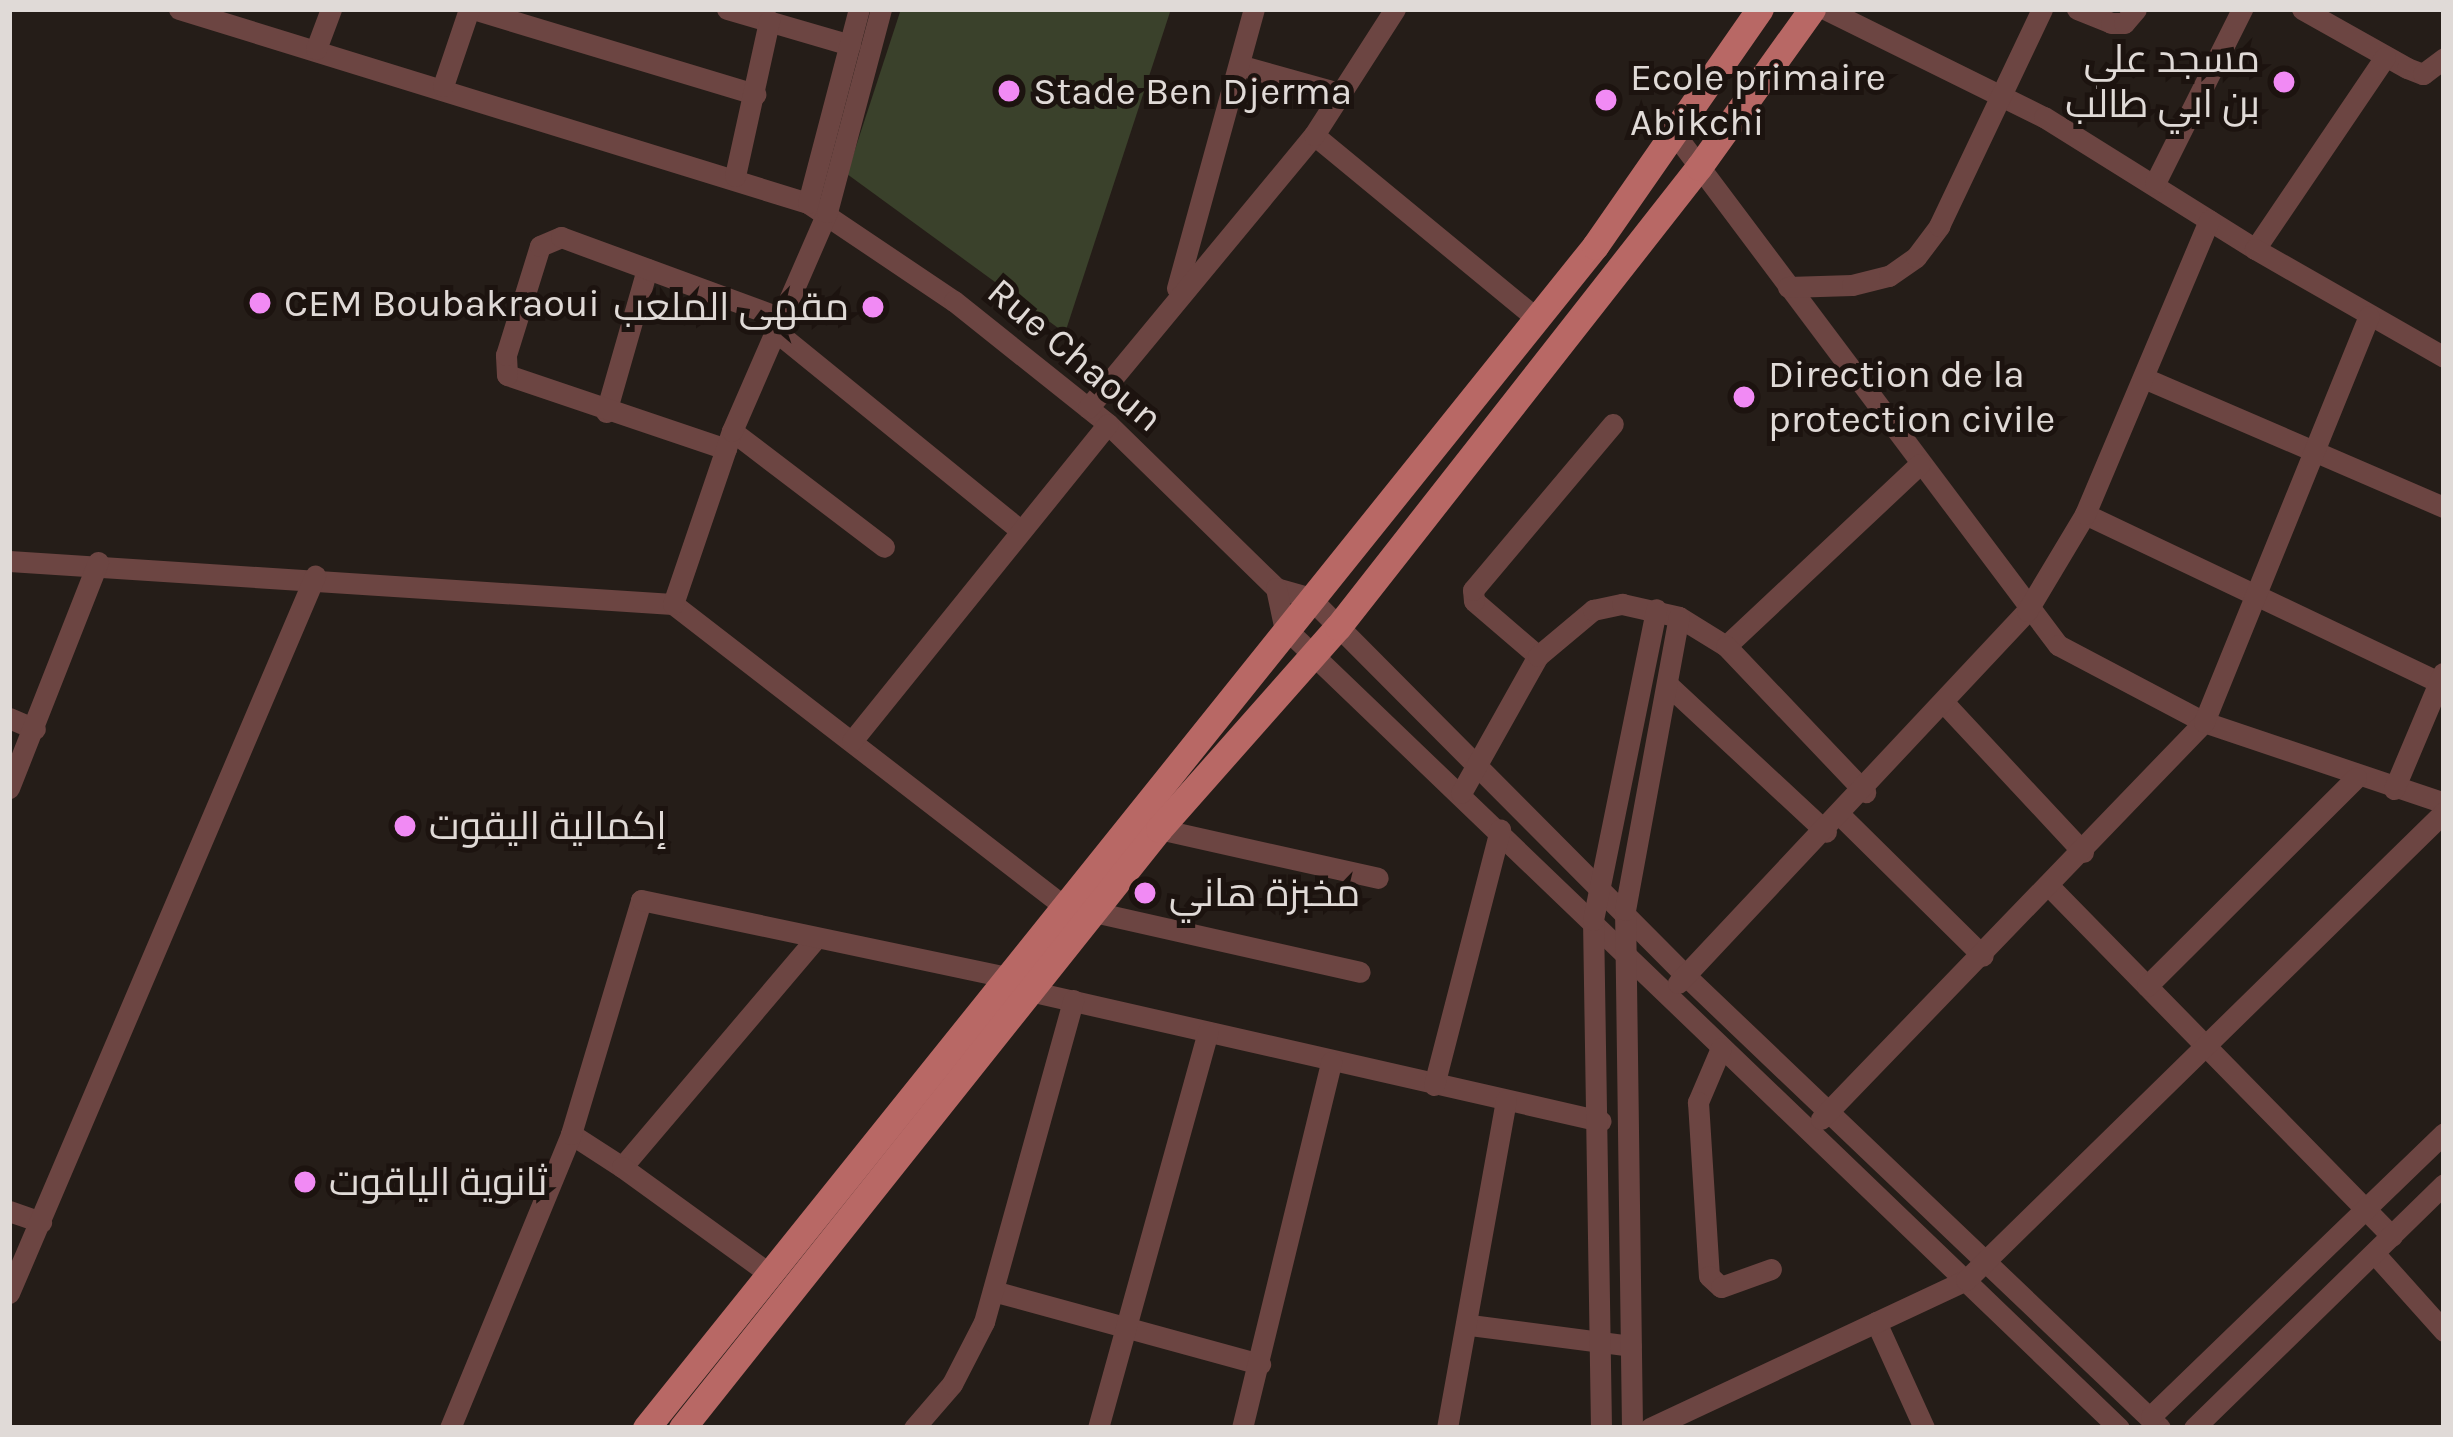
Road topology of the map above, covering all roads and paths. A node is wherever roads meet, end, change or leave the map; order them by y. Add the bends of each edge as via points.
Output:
1 (178, 9) edge
2 (331, 9) edge
3 (471, 9) edge
4 (727, 9) edge
5 (859, 9) edge
6 (881, 9) edge
7 (1255, 9) edge
8 (1395, 9) edge
9 (1760, 9) edge
10 (1812, 9) edge
11 (1825, 9) edge
12 (2042, 9) edge
13 (2077, 9) edge
14 (2136, 9) edge
15 (2242, 9) edge
16 (2302, 9) edge
17 (224, 15) edge
18 (2331, 16) edge
19 (769, 22) junction
20 (850, 45) junction
21 (316, 49) junction
22 (2385, 57) junction
23 (2444, 58) edge
24 (1239, 65) junction
25 (443, 86) junction
26 (1997, 92) junction
27 (755, 94) junction
28 (1342, 94) junction
29 (1314, 135) junction
30 (1677, 137) junction
31 (1699, 167) junction
32 (735, 176) junction
33 (2155, 183) junction
34 (817, 207) junction
35 (2209, 220) junction
36 (2254, 249) junction
37 (646, 269) junction
38 (1788, 286) junction
39 (1175, 295) junction
40 (2369, 316) junction
41 (1536, 318) junction
42 (776, 324) junction
43 (2444, 357) edge
44 (2144, 379) junction
45 (1088, 407) junction
46 (606, 412) junction
47 (1108, 424) junction
48 (1613, 424) dead end
49 (729, 440) junction
50 (2314, 451) junction
51 (1920, 464) junction
52 (2444, 507) edge
53 (2085, 514) junction
54 (1021, 532) junction
55 (884, 547) dead end
56 (9, 561) edge
57 (98, 562) junction
58 (315, 576) junction
59 (1276, 588) junction
60 (1310, 598) junction
61 (2254, 598) junction
62 (673, 604) junction
63 (1656, 609) junction
64 (2026, 611) junction
65 (1679, 617) junction
66 (1284, 627) junction
67 (1338, 627) junction
68 (1726, 646) junction
69 (1312, 655) junction
70 (1538, 656) junction
71 (2442, 676) edge
72 (1667, 684) junction
73 (1946, 705) junction
74 (9, 718) edge
75 (2204, 722) junction
76 (35, 730) junction
77 (851, 741) junction
78 (1476, 761) junction
79 (2356, 778) junction
80 (9, 788) edge
81 (2394, 789) junction
82 (1865, 792) junction
83 (1461, 793) junction
84 (2444, 807) edge
85 (1834, 824) junction
86 (1159, 829) junction
87 (1500, 830) junction
88 (2083, 852) junction
89 (1378, 878) dead end
90 (1598, 882) junction
91 (2049, 886) junction
92 (1063, 905) junction
93 (1625, 910) junction
94 (1094, 912) junction
95 (1594, 920) junction
96 (815, 938) junction
97 (1624, 950) junction
98 (1984, 956) junction
99 (1360, 972) dead end
100 (1685, 976) junction
101 (1006, 977) junction
102 (2146, 986) junction
103 (1034, 992) junction
104 (1666, 995) junction
105 (1073, 1000) junction
106 (1208, 1032) junction
107 (2208, 1046) junction
108 (1721, 1048) junction
109 (1331, 1062) junction
110 (1434, 1085) junction
111 (1506, 1100) junction
112 (1827, 1112) junction
113 (1593, 1119) junction
114 (1628, 1127) junction
115 (1809, 1133) junction
116 (2444, 1133) edge
117 (572, 1134) junction
118 (622, 1167) junction
119 (2444, 1184) edge
120 (2366, 1210) junction
121 (9, 1211) edge
122 (41, 1222) junction
123 (2392, 1236) junction
124 (2374, 1253) junction
125 (1989, 1262) junction
126 (1771, 1270) dead end
127 (771, 1275) junction
128 (1966, 1280) junction
129 (993, 1291) junction
130 (9, 1292) edge
131 (1876, 1322) junction
132 (1471, 1325) junction
133 (1125, 1331) junction
134 (2444, 1331) edge
135 (1598, 1342) junction
136 (1631, 1346) junction
137 (1260, 1364) junction
138 (2155, 1422) edge
139 (450, 1428) edge
140 (646, 1428) edge
141 (682, 1428) edge
142 (914, 1428) edge
143 (1098, 1428) edge
144 (1242, 1428) edge
145 (1447, 1428) edge
146 (1601, 1428) edge
147 (1632, 1428) edge
148 (1650, 1428) edge
149 (1923, 1428) edge
150 (2119, 1428) edge
151 (2194, 1428) edge

1 - 17 street, Rue Chaoun
2 - 21 street
3 - 25 street
3 - 27 street
4 - 19 street
5 - 20 street
6 - 34 street
7 - 24 street
8 - 28 street
9 - 30 main road
10 - 31 main road
11 - 26 street
12 - 26 street
13 - 14 street via 2111,23
15 - 33 street
16 - 18 street
17 - 21 street, Rue Chaoun
18 - 22 street
19 - 20 street
19 - 27 street
20 - 34 street
21 - 25 street, Rue Chaoun
22 - 23 street via 2423,74
22 - 36 street
24 - 28 street
24 - 39 street
25 - 32 street, Rue Chaoun
26 - 33 street
26 - 38 street via 1939,226 1916,257 1889,276 1852,285
27 - 32 street
28 - 29 street
29 - 39 street
29 - 41 street
30 - 31 street
30 - 41 main road
31 - 38 street
31 - 67 main road
32 - 34 street, Rue Chaoun
33 - 35 street
34 - 42 street
34 - 45 street, Rue Chaoun
35 - 36 street
35 - 44 street
36 - 40 street
37 - 42 street
37 - 46 street
37 - 46 street via 549,236 506,355 507,375 522,386
38 - 51 street
39 - 45 street
40 - 43 street
40 - 50 street
41 - 60 main road
42 - 49 street
42 - 54 street
44 - 50 street
44 - 53 street
45 - 47 street, Rue Chaoun
46 - 49 street
47 - 54 street
47 - 59 street, Rue Chaoun
48 - 70 street via 1473,590 1474,601
49 - 55 street
49 - 62 street
50 - 52 street
50 - 61 street
51 - 64 street
51 - 68 street
53 - 61 street
53 - 64 street
54 - 77 street
56 - 57 street
57 - 58 street
57 - 76 street
58 - 62 street
58 - 122 street
59 - 60 street, Rue Chaoun
59 - 66 street
60 - 66 main road
60 - 67 street
61 - 71 street
61 - 75 street
62 - 77 street
63 - 65 street
63 - 70 street via 1593,610
63 - 90 street
64 - 73 street
64 - 75 street via 2108,679
65 - 68 street
65 - 72 street
66 - 69 street
66 - 92 main road
67 - 69 main road
67 - 78 street
68 - 82 street
69 - 83 street
69 - 86 main road
70 - 78 street
71 - 81 street
72 - 85 street
72 - 93 street
73 - 82 street
73 - 88 street
74 - 76 street
75 - 79 street
75 - 88 street
76 - 80 street
77 - 92 street
78 - 83 street
78 - 90 street
79 - 81 street
79 - 102 street
81 - 84 street
82 - 85 street
83 - 87 street
84 - 107 street
85 - 98 street
85 - 100 street
86 - 89 street
86 - 94 main road
87 - 95 street
87 - 110 street
88 - 91 street
90 - 93 street
90 - 95 street
91 - 98 street
91 - 102 street
92 - 94 street
92 - 101 main road
93 - 97 street
93 - 100 street
94 - 99 street
94 - 103 main road
95 - 97 street
95 - 113 street
96 - 101 street
96 - 117 street via 640,900
96 - 118 street
97 - 104 street
97 - 114 street
98 - 112 street
100 - 104 street
100 - 112 street
101 - 127 main road
102 - 107 street
103 - 105 street
103 - 141 main road
104 - 108 street
105 - 106 street
105 - 129 street
106 - 109 street
106 - 133 street
107 - 120 street
107 - 125 street
108 - 115 street
108 - 126 street via 1698,1102 1709,1276 1721,1287
109 - 110 street
109 - 137 street
110 - 111 street
111 - 113 street
111 - 132 street
112 - 115 street
112 - 125 street
113 - 114 street
113 - 135 street
114 - 136 street
115 - 128 street
116 - 120 street
117 - 118 street
117 - 139 street
118 - 127 street
119 - 123 street
120 - 123 street
120 - 138 street
121 - 122 street
122 - 130 street
123 - 124 street
124 - 134 street
124 - 151 street
125 - 128 street
125 - 138 street
127 - 140 main road
128 - 131 street
128 - 150 street
129 - 133 street
129 - 142 street via 974,1349
131 - 148 street
131 - 149 street
132 - 135 street
132 - 145 street
133 - 137 street
133 - 143 street
135 - 136 street
135 - 146 street
136 - 147 street
137 - 144 street

